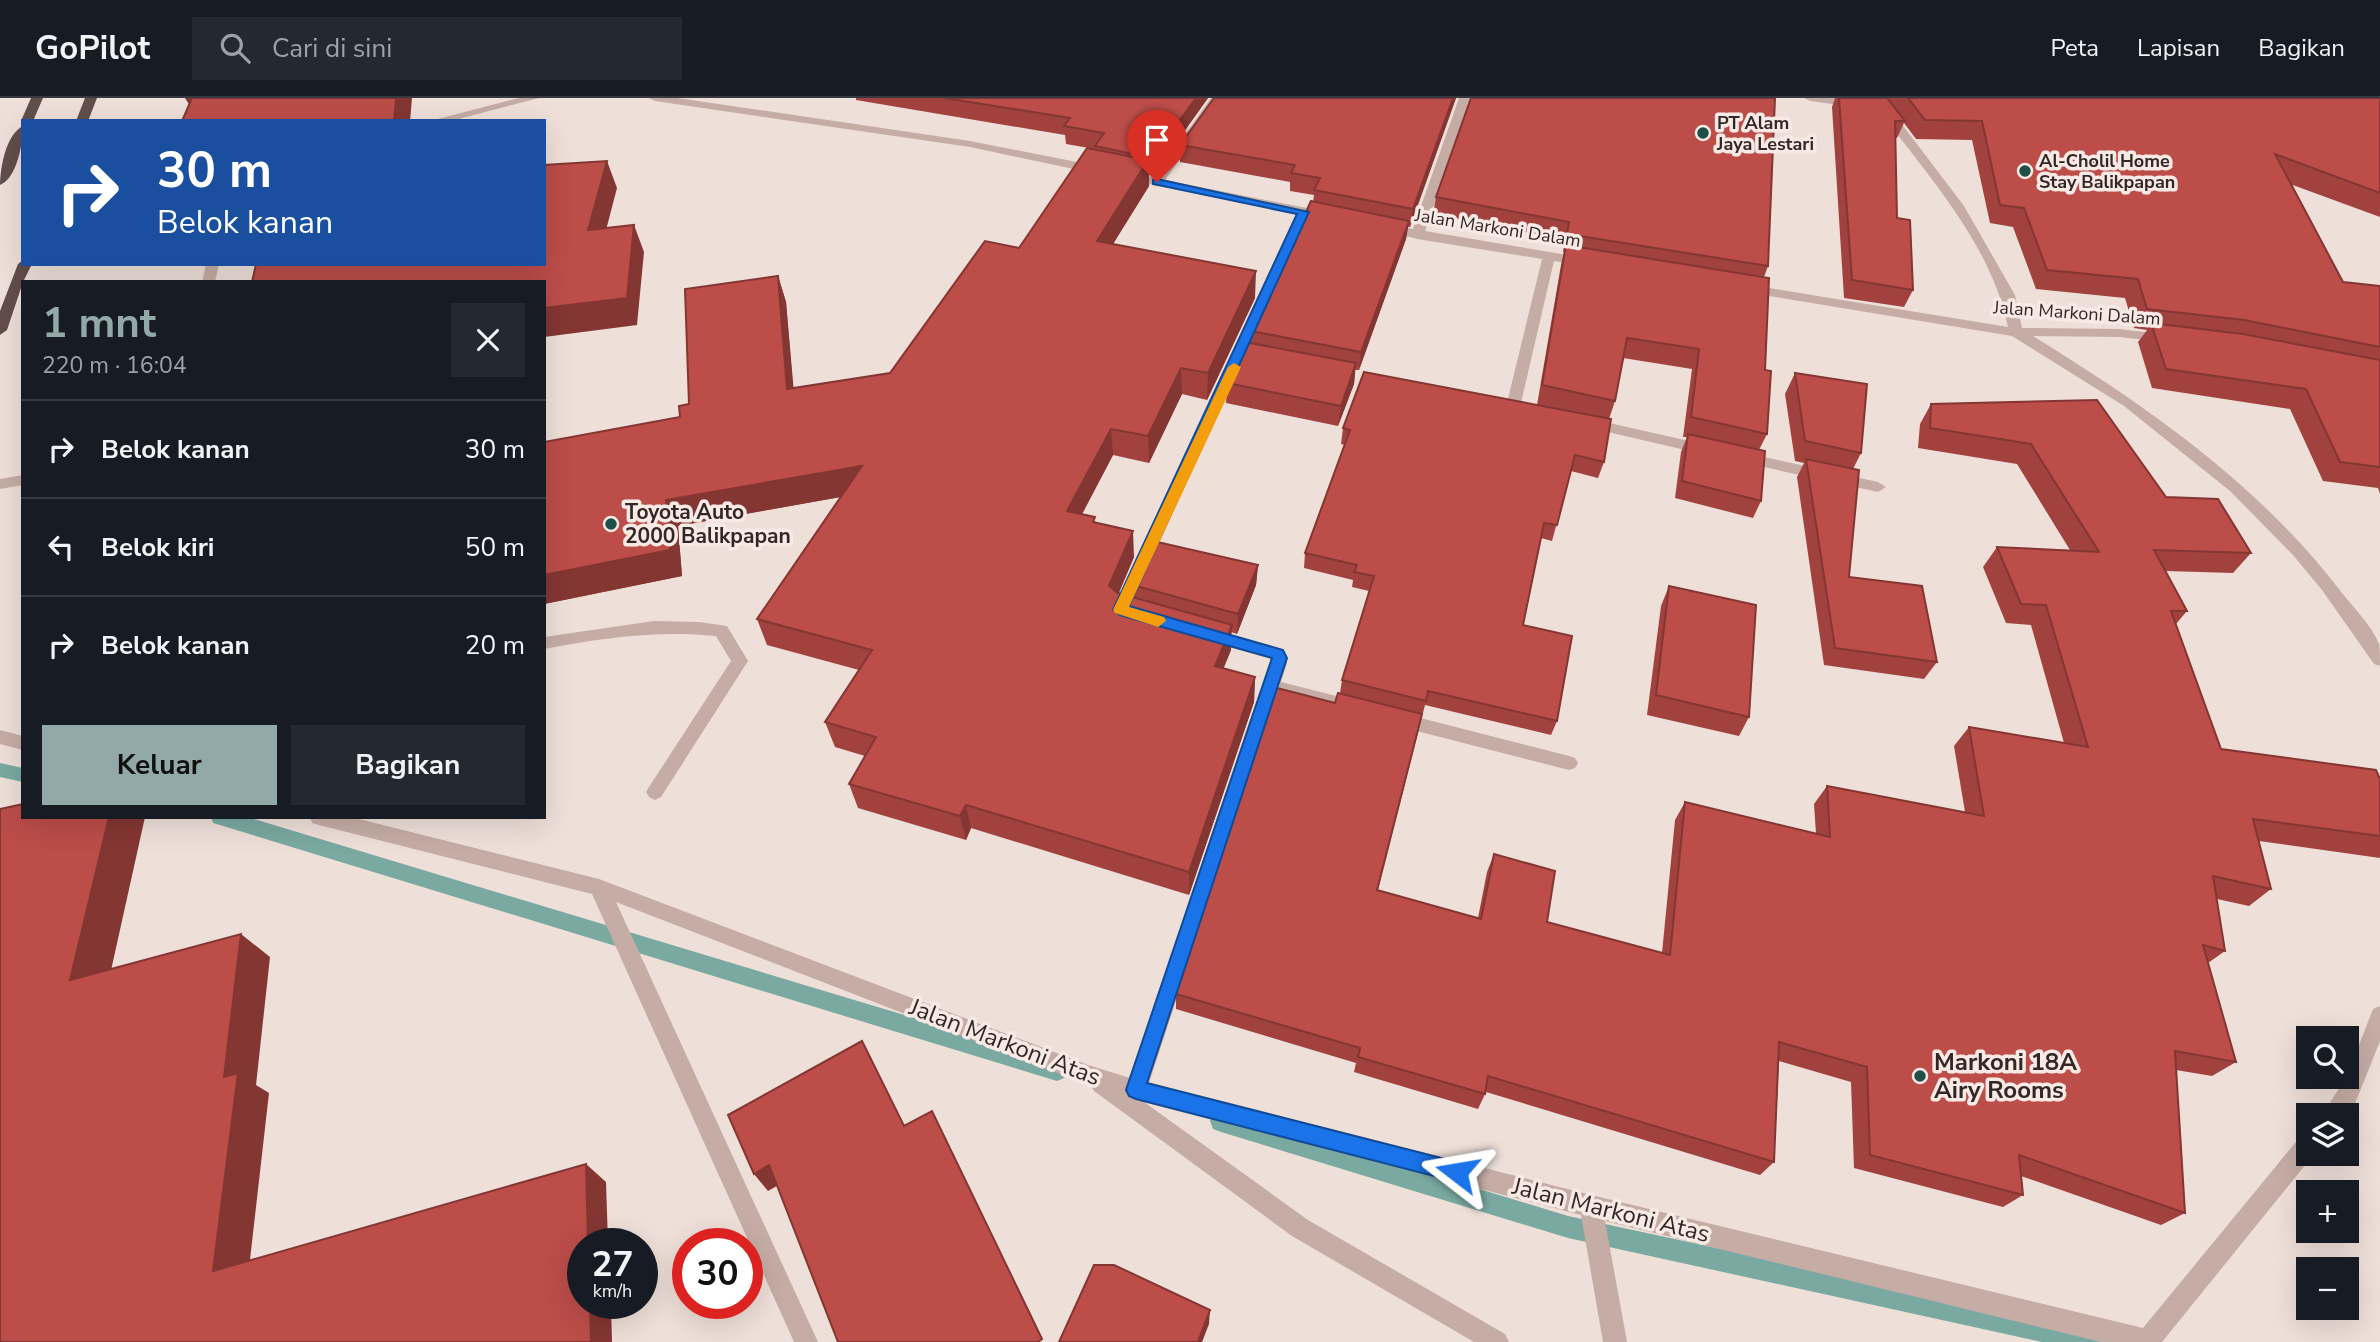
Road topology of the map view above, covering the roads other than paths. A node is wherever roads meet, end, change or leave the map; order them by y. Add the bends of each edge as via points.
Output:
1 (37, 98) edge
2 (91, 98) edge
3 (533, 98) edge
4 (655, 98) edge
5 (1217, 98) edge
6 (1465, 98) edge
7 (1810, 98) edge
8 (1880, 103) edge
9 (28, 119) edge
10 (83, 119) edge
11 (444, 119) edge
12 (21, 134) edge
13 (0, 181) edge
14 (1157, 182) junction
15 (1304, 212) junction
16 (1342, 219) edge
17 (1367, 225) edge
18 (1417, 235) junction
19 (1549, 256) junction
20 (1604, 265) edge
21 (24, 266) edge
22 (1728, 285) edge
23 (0, 330) edge
24 (2016, 332) junction
25 (2174, 339) edge
26 (1513, 407) edge
27 (1567, 419) edge
28 (21, 480) edge
29 (0, 484) edge
30 (1878, 487) dead end
31 (1147, 618) edge
32 (1199, 633) edge
33 (546, 643) edge
34 (2380, 659) edge
35 (1272, 686) junction
36 (0, 737) edge
37 (21, 742) edge
38 (1569, 762) dead end
39 (656, 792) dead end
40 (327, 819) edge
41 (599, 887) junction
42 (2380, 1016) edge
43 (1088, 1075) junction
44 (1136, 1090) junction
45 (2343, 1103) edge
46 (2296, 1160) edge
47 (1591, 1206) junction
48 (806, 1342) edge
49 (1497, 1342) edge
50 (1615, 1342) edge
51 (2149, 1342) edge

1 - 9 highway
2 - 10 highway
3 - 11 street
4 - 14 street via 970,144
5 - 14 street
6 - 18 street
7 - 8 street
8 - 24 street via 1958,206 2008,295
12 - 13 highway
14 - 15 street
15 - 16 street
15 - 31 street via 1247,357 1120,610
17 - 18 street, Jalan Markoni Dalam
18 - 19 street, Jalan Markoni Dalam
19 - 20 street, Jalan Markoni Dalam
19 - 26 street
21 - 23 highway
22 - 24 street, Jalan Markoni Dalam
24 - 25 street, Jalan Markoni Dalam via 2119,332
24 - 34 street via 2129,403 2210,465 2300,549
27 - 30 street
28 - 29 street
32 - 35 street via 1277,654
33 - 39 street via 625,629 685,625 721,630 740,661
35 - 38 street
35 - 44 street
36 - 37 street
40 - 41 street, Jalan Markoni Atas
41 - 43 street, Jalan Markoni Atas
41 - 48 street
42 - 45 street
43 - 44 street, Jalan Markoni Atas
43 - 49 street via 1300,1228
44 - 47 street, Jalan Markoni Atas
46 - 51 street
47 - 50 street
47 - 51 street, Jalan Markoni Atas

